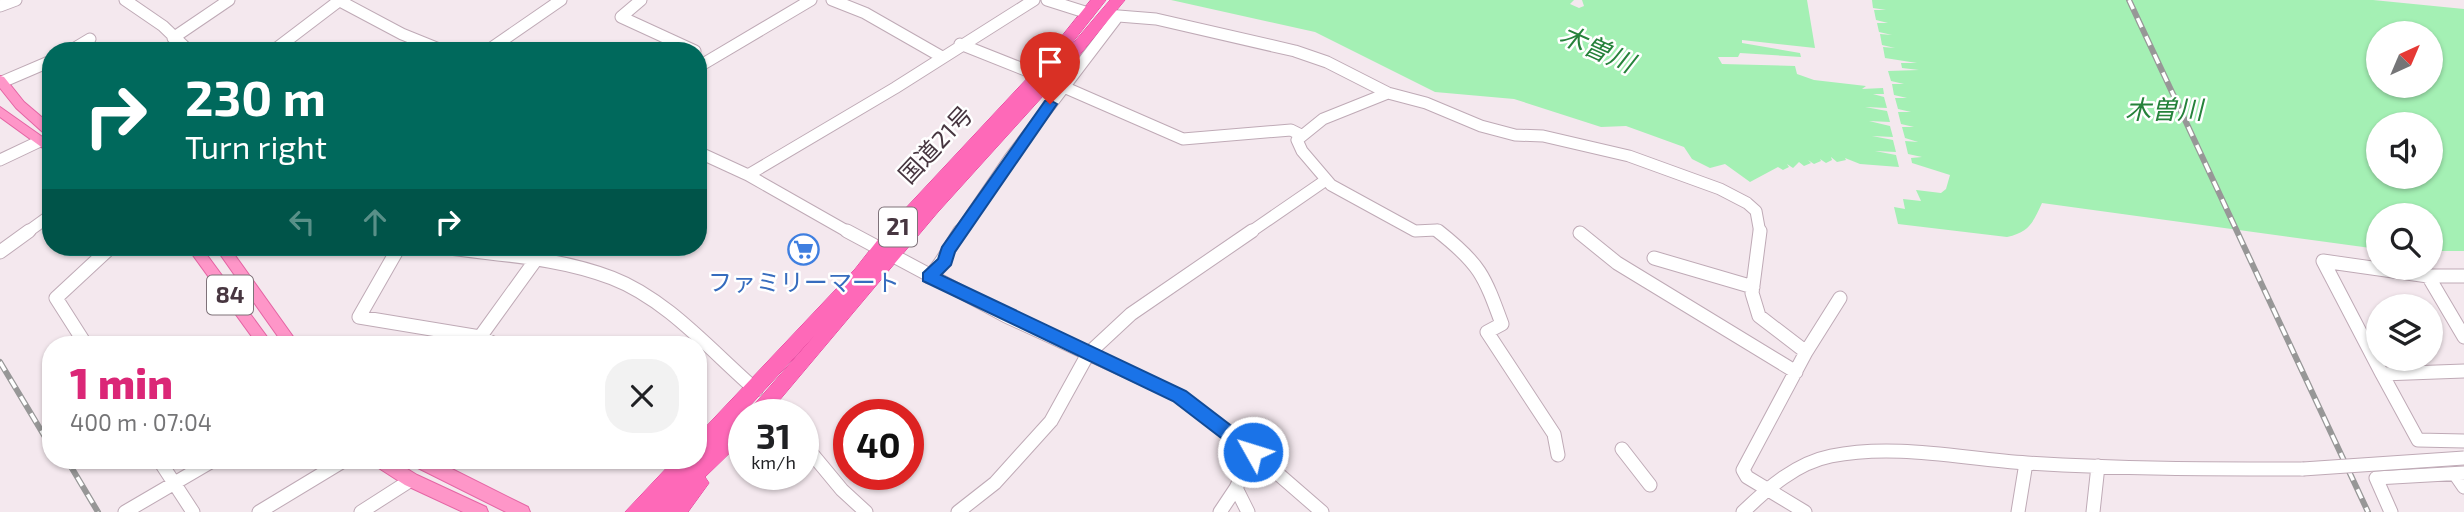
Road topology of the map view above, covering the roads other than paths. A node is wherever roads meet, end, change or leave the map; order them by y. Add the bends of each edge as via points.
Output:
1 (16, 0) edge
2 (125, 0) edge
3 (229, 0) edge
4 (339, 0) edge
5 (561, 0) edge
6 (641, 0) edge
7 (811, 0) edge
8 (832, 0) edge
9 (1034, 0) edge
10 (1047, 0) edge
11 (0, 6) edge
12 (1105, 8) edge
13 (173, 38) junction
14 (90, 39) dead end
15 (85, 42) edge
16 (178, 42) edge
17 (285, 42) edge
18 (422, 42) edge
19 (500, 42) edge
20 (675, 42) edge
21 (960, 44) junction
22 (707, 57) edge
23 (942, 57) junction
24 (713, 59) junction
25 (707, 62) edge
26 (42, 65) edge
27 (1, 81) edge
28 (1051, 81) junction
29 (1388, 93) junction
30 (0, 111) edge
31 (42, 124) edge
32 (1301, 135) junction
33 (38, 142) junction
34 (42, 144) edge
35 (707, 156) edge
36 (0, 160) edge
37 (748, 175) junction
38 (1326, 180) junction
39 (42, 222) edge
40 (1580, 233) dead end
41 (0, 252) edge
42 (886, 252) junction
43 (101, 256) edge
44 (201, 256) edge
45 (228, 256) edge
46 (394, 256) edge
47 (498, 256) edge
48 (539, 256) edge
49 (1654, 258) dead end
50 (535, 262) junction
51 (2366, 267) edge
52 (2443, 276) edge
53 (2464, 276) edge
54 (929, 277) junction
55 (2430, 280) edge
56 (1752, 288) junction
57 (1840, 298) dead end
58 (80, 336) edge
59 (258, 336) edge
60 (286, 336) edge
61 (474, 336) edge
62 (481, 336) edge
63 (688, 336) edge
64 (2464, 337) edge
65 (1806, 352) junction
66 (707, 354) edge
67 (1088, 354) junction
68 (2464, 371) edge
69 (1796, 372) junction
70 (2382, 374) junction
71 (755, 399) edge
72 (769, 399) edge
73 (728, 429) edge
74 (2464, 441) edge
75 (707, 443) edge
76 (727, 444) joint
77 (1622, 449) dead end
78 (1253, 452) junction
79 (1558, 455) dead end
80 (2464, 458) edge
81 (707, 459) edge
82 (819, 462) edge
83 (2026, 463) junction
84 (2098, 466) junction
85 (165, 469) edge
86 (199, 469) edge
87 (330, 469) edge
88 (394, 469) edge
89 (440, 469) edge
90 (678, 469) edge
91 (697, 469) edge
92 (2303, 469) joint
93 (2459, 474) edge
94 (411, 480) junction
95 (174, 484) junction
96 (1650, 485) dead end
97 (2464, 486) edge
98 (1236, 488) junction
99 (1766, 489) junction
100 (125, 512) edge
101 (193, 512) edge
102 (259, 512) edge
103 (361, 512) edge
104 (480, 512) edge
105 (522, 512) edge
106 (635, 512) edge
107 (656, 512) edge
108 (676, 512) edge
109 (866, 512) edge
110 (958, 512) edge
111 (1220, 512) edge
112 (1248, 512) edge
113 (1322, 512) edge
114 (1743, 512) edge
115 (1805, 512) edge
116 (2018, 512) edge
117 (2093, 512) edge
118 (2391, 512) edge

1 - 11 street
2 - 13 street
3 - 13 street
4 - 17 street
4 - 18 street
5 - 19 street
6 - 20 street via 621,17
7 - 24 street
8 - 23 street via 865,13
9 - 21 street
10 - 12 street
12 - 28 highway, 国道21号 / 21
12 - 28 street
12 - 29 street via 1295,51
13 - 16 street
14 - 15 street
21 - 23 street
21 - 28 street
22 - 24 street
23 - 37 street
24 - 25 street
26 - 27 street
27 - 31 main road
28 - 32 street via 1183,139 1291,130
28 - 42 highway, 国道21号 / 21 via 953,165
28 - 54 street via 1010,158 947,251 945,261
29 - 32 street via 1323,119
29 - 56 street via 1480,126 1629,156 1747,203 1756,211 1760,231
30 - 33 main road
32 - 38 street via 1297,140 1302,151
33 - 34 main road
33 - 36 street
35 - 37 street
37 - 42 street
38 - 67 street via 1131,314
38 - 79 street via 1415,231 1436,230 1485,276 1502,324 1487,332 1554,434
39 - 41 street
40 - 69 street via 1617,263
42 - 54 street
42 - 72 highway, 国道21号 / 21
43 - 58 street via 55,298
44 - 59 main road, 84
45 - 60 main road, 84
46 - 61 street via 359,317
47 - 50 street
48 - 50 street
49 - 56 street
50 - 62 street
50 - 63 street via 614,279 645,296
51 - 70 street via 2323,261
52 - 53 street
54 - 67 street
55 - 64 street
56 - 65 street via 1753,305 1765,324
57 - 65 street
65 - 69 street
66 - 71 street
67 - 78 street via 1180,396
67 - 110 street via 1051,421 995,483
68 - 70 street
69 - 99 street via 1743,470
70 - 74 street via 2418,440
73 - 75 highway, 国道21号 / 21
76 - 81 highway
76 - 108 highway via 718,463
77 - 96 street
78 - 98 street
78 - 113 street
80 - 92 street, bridge
82 - 109 street
83 - 84 street
83 - 99 street via 1899,452 1853,453 1793,471
83 - 116 street
84 - 92 street
84 - 117 street
85 - 95 street
86 - 95 street
87 - 102 street
88 - 94 main road
89 - 105 main road
90 - 106 highway
91 - 107 highway
93 - 97 street
93 - 118 street via 2376,478
94 - 103 street
94 - 104 main road
95 - 100 street
95 - 101 street
98 - 111 street
98 - 112 street
99 - 114 street
99 - 115 street

